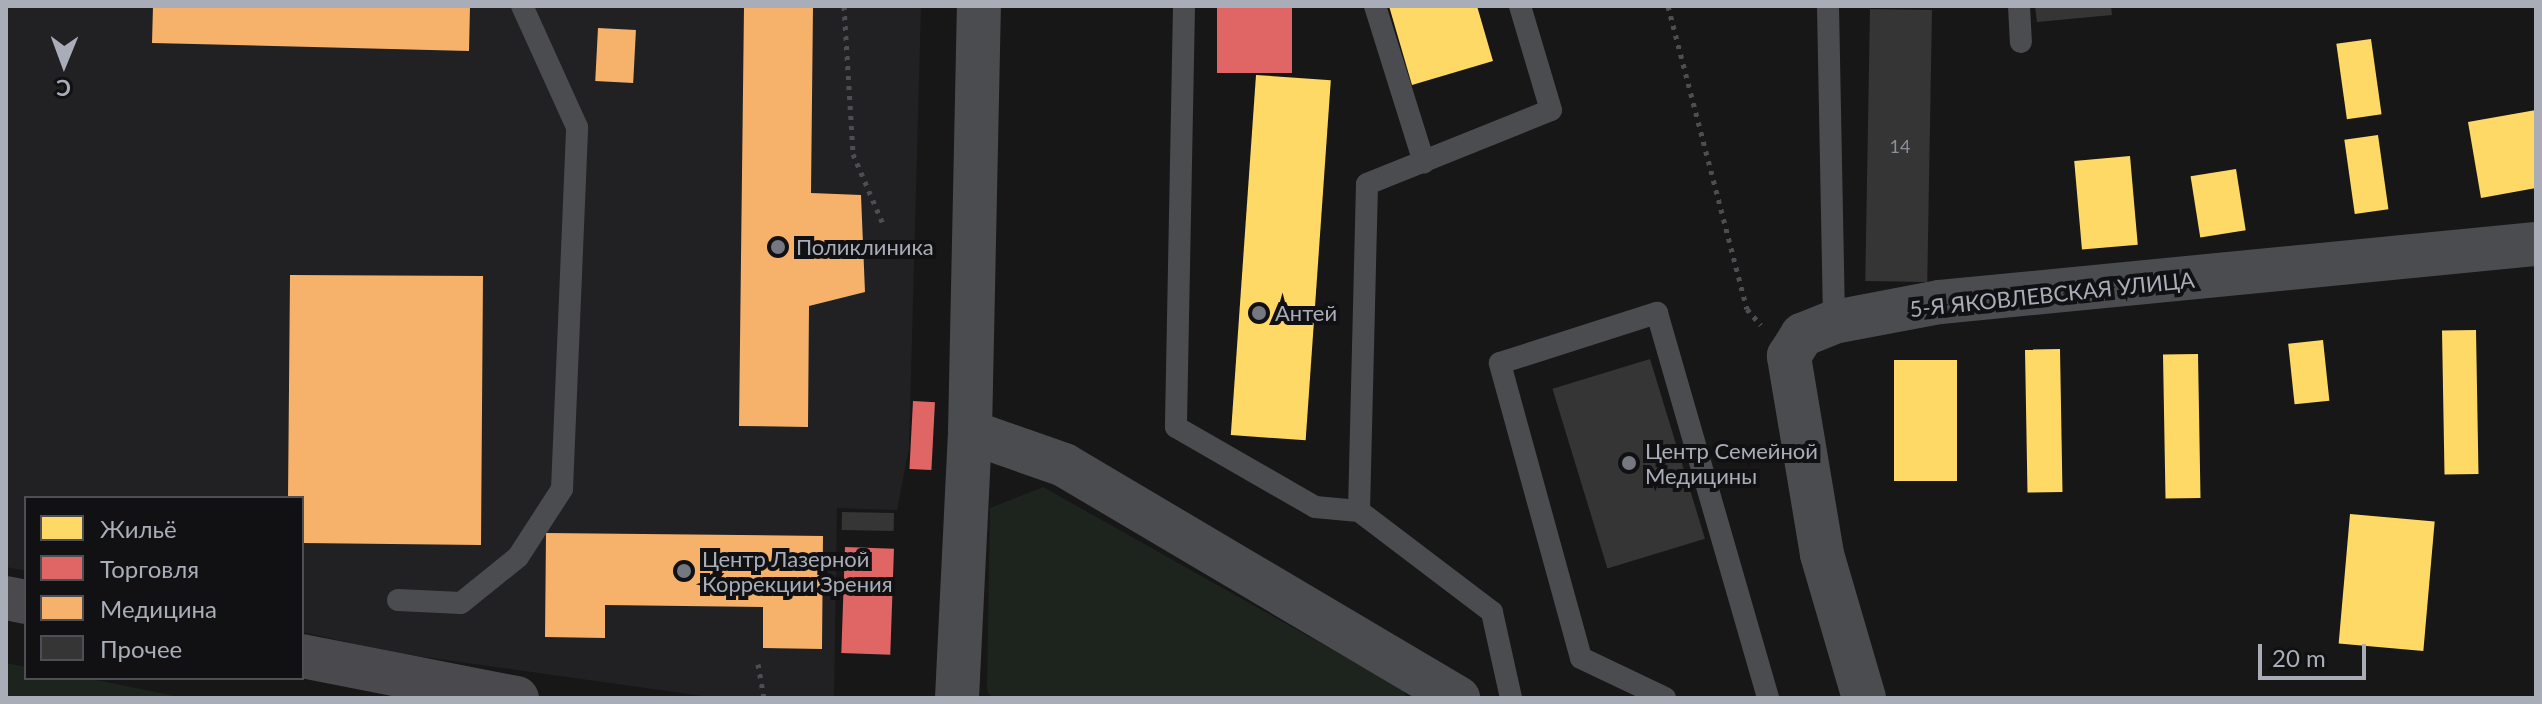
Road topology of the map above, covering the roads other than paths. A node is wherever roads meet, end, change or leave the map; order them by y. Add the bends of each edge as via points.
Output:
1 (522, 6) edge
2 (979, 6) edge
3 (1184, 6) edge
4 (1375, 6) edge
5 (1520, 6) edge
6 (1828, 6) edge
7 (2019, 6) edge
8 (2021, 42) dead end
9 (1424, 162) junction
10 (2536, 244) edge
11 (1834, 322) junction
12 (970, 432) junction
13 (1359, 511) junction
14 (398, 600) dead end
15 (304, 656) edge
16 (517, 698) edge
17 (957, 698) edge
18 (1458, 698) edge
19 (1511, 698) edge
20 (1665, 698) edge
21 (1768, 698) edge
22 (1864, 698) edge

1 - 14 lane via 577,127 562,489 518,557 461,603
2 - 12 street
3 - 13 lane via 1176,427 1315,507
4 - 9 lane
5 - 9 lane via 1551,110
6 - 11 lane
7 - 8 lane
9 - 13 lane via 1367,184
10 - 11 street, 5-Я ЯКОВЛЕВСКАЯ УЛИЦА via 1940,302
11 - 22 street, 5-Я ЯКОВЛЕВСКАЯ УЛИЦА via 1802,335 1789,356 1822,554
12 - 17 street
12 - 18 street via 1064,465
13 - 19 lane via 1492,612
15 - 16 street
20 - 21 lane via 1581,658 1500,363 1657,313

